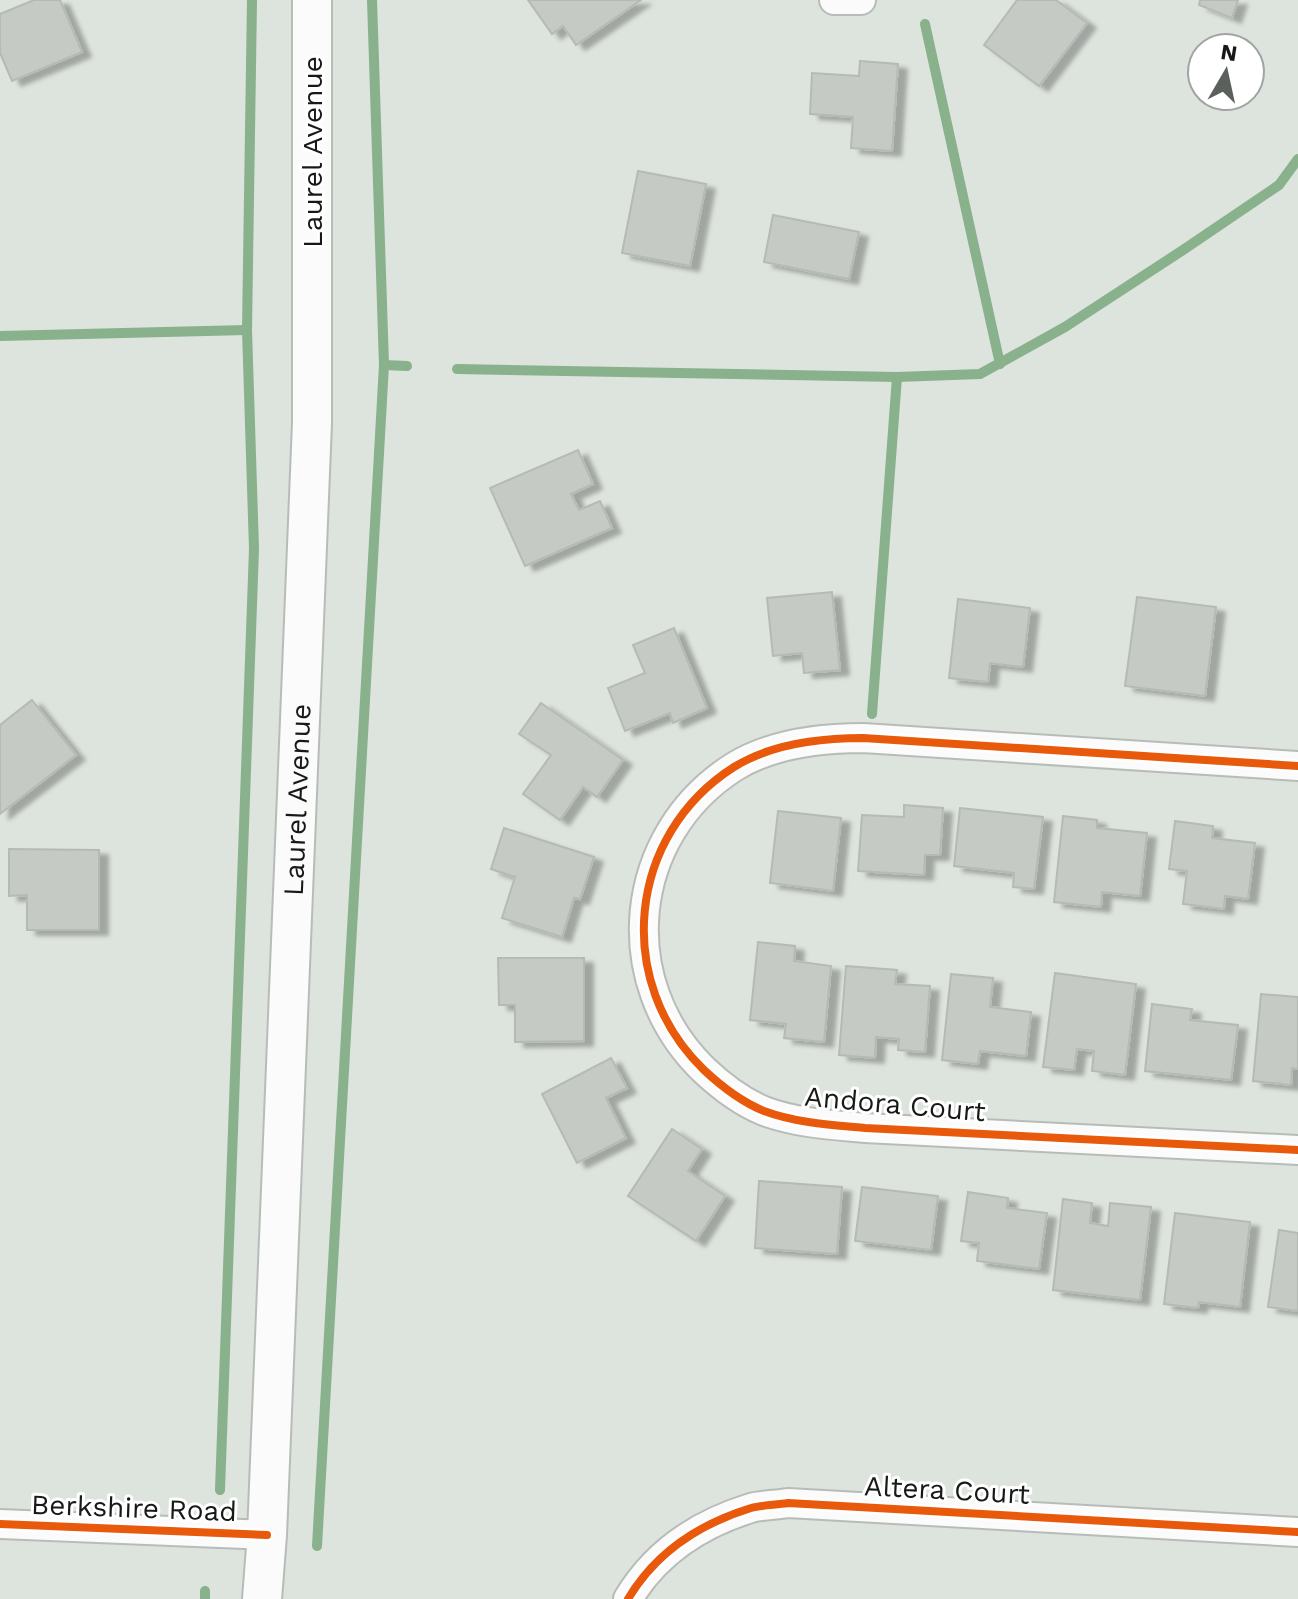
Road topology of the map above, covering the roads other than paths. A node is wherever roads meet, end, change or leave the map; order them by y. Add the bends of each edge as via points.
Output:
1 (312, 0) edge
2 (834, 0) edge
3 (861, 0) edge
4 (1298, 766) edge
5 (1298, 1150) edge
6 (0, 1524) edge
7 (1298, 1532) edge
8 (267, 1535) junction
9 (262, 1599) edge
10 (628, 1599) edge

1 - 8 main road, Laurel Avenue via 312,423
2 - 3 street
4 - 5 street, Andora Court via 863,738 786,746 736,765 685,809 652,872 644,930 649,979 673,1033 713,1078 764,1111 865,1128
6 - 8 street, Berkshire Road
7 - 10 street, Altera Court via 788,1503 753,1507 689,1536 662,1555
8 - 9 main road, Laurel Avenue

